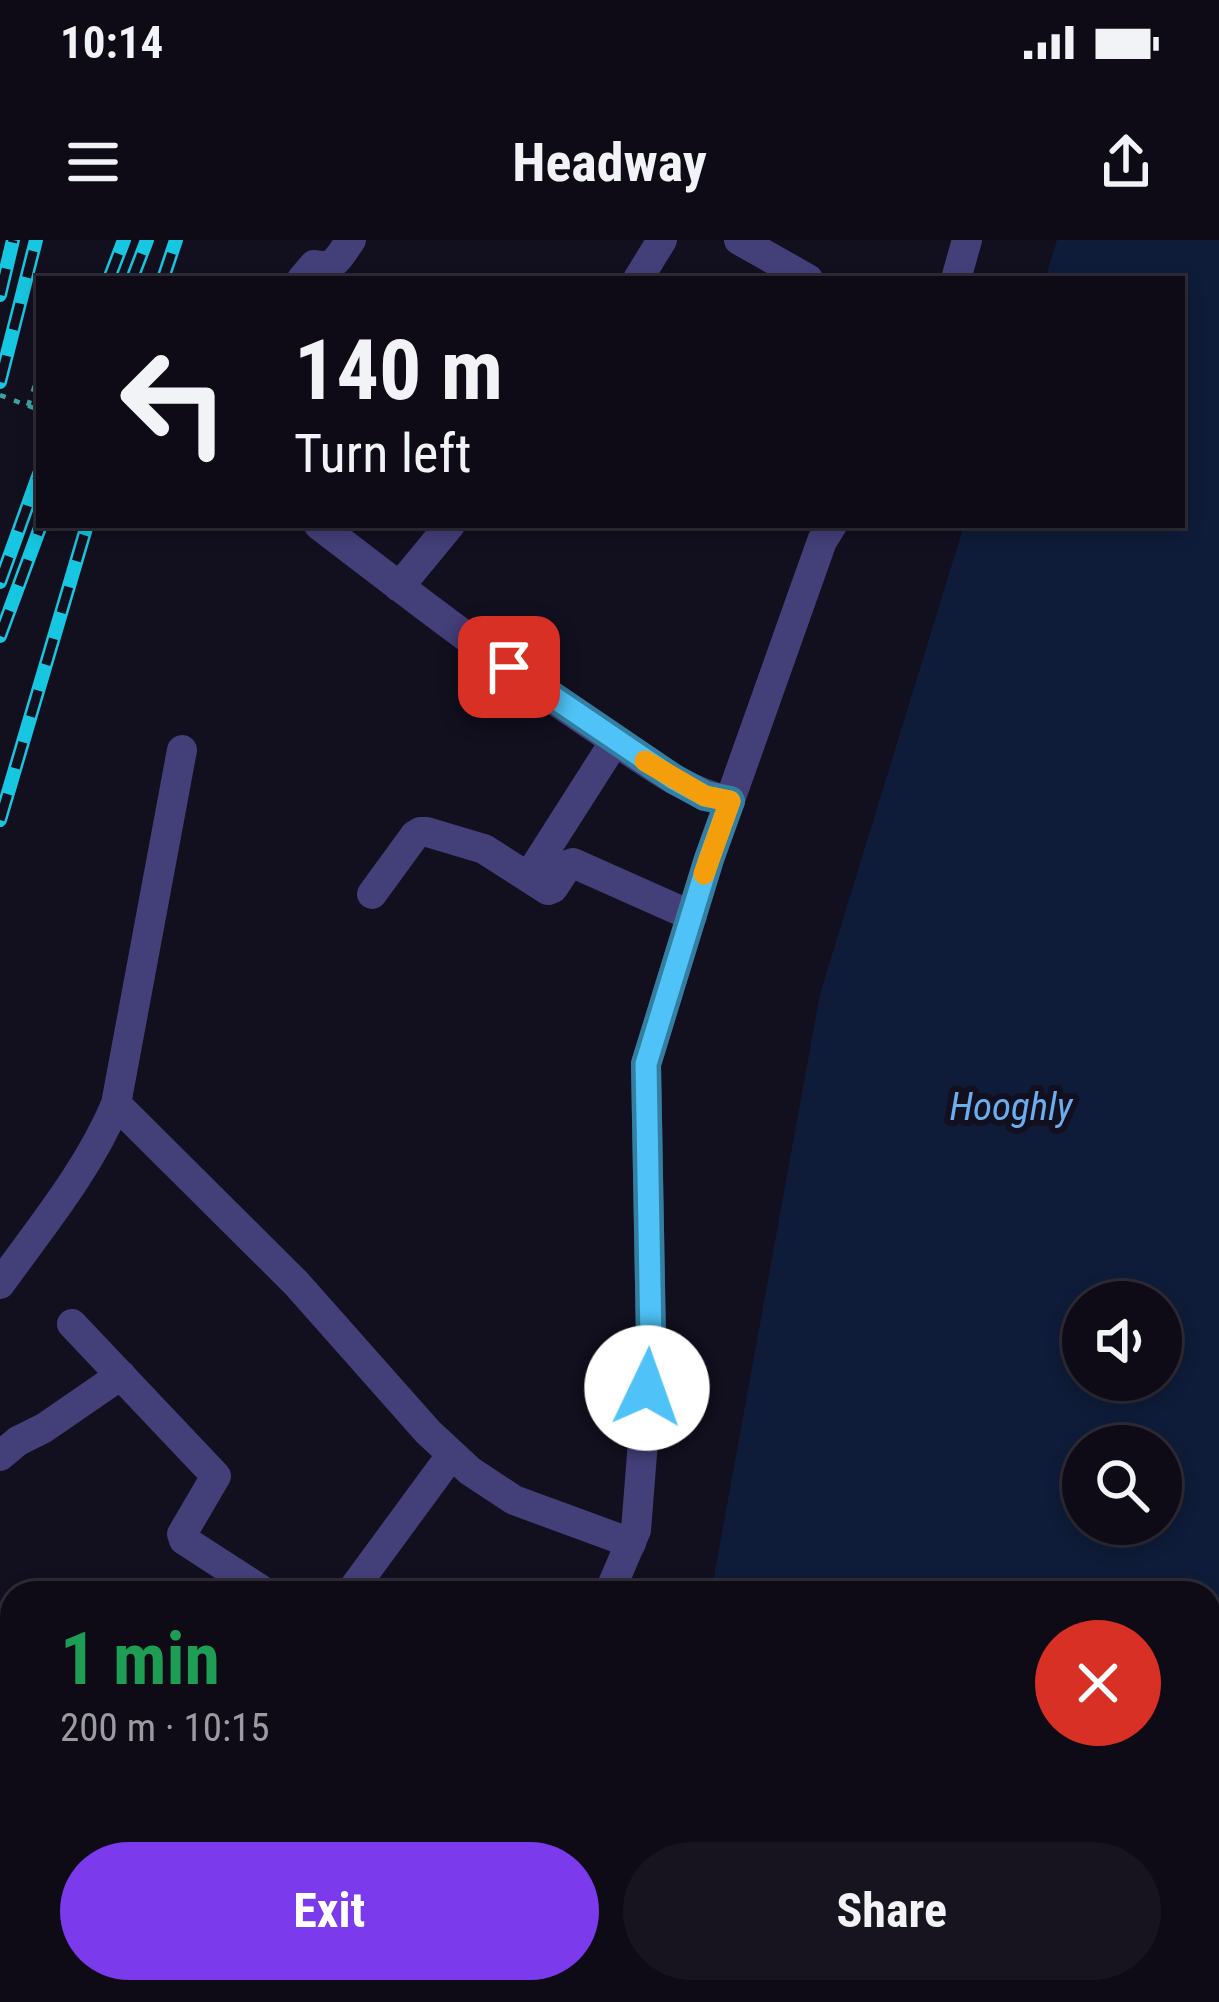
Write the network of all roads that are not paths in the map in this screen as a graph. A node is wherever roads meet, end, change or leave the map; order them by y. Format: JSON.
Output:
{"nodes":[{"id":1,"x":351,"y":240,"type":"edge"},
{"id":2,"x":662,"y":240,"type":"edge"},
{"id":3,"x":739,"y":240,"type":"edge"},
{"id":4,"x":967,"y":240,"type":"edge"},
{"id":5,"x":305,"y":276,"type":"edge"},
{"id":6,"x":640,"y":276,"type":"edge"},
{"id":7,"x":803,"y":276,"type":"edge"},
{"id":8,"x":957,"y":276,"type":"edge"},
{"id":9,"x":323,"y":528,"type":"edge"},
{"id":10,"x":448,"y":528,"type":"edge"},
{"id":11,"x":830,"y":528,"type":"edge"},
{"id":12,"x":399,"y":587,"type":"junction"},
{"id":13,"x":615,"y":741,"type":"junction"},
{"id":14,"x":182,"y":750,"type":"dead end"},
{"id":15,"x":730,"y":801,"type":"junction"},
{"id":16,"x":529,"y":876,"type":"junction"},
{"id":17,"x":372,"y":894,"type":"dead end"},
{"id":18,"x":692,"y":916,"type":"junction"},
{"id":19,"x":116,"y":1104,"type":"junction"},
{"id":20,"x":0,"y":1284,"type":"edge"},
{"id":21,"x":72,"y":1324,"type":"dead end"},
{"id":22,"x":121,"y":1375,"type":"junction"},
{"id":23,"x":452,"y":1454,"type":"junction"},
{"id":24,"x":0,"y":1456,"type":"edge"},
{"id":25,"x":631,"y":1543,"type":"junction"},
{"id":26,"x":248,"y":1581,"type":"edge"},
{"id":27,"x":359,"y":1581,"type":"edge"},
{"id":28,"x":614,"y":1581,"type":"edge"}],
"edges":[{"from":1,"to":5,"type":"street"},
{"from":2,"to":6,"type":"street"},
{"from":3,"to":7,"type":"street"},
{"from":4,"to":8,"type":"street"},
{"from":9,"to":12,"type":"street"},
{"from":10,"to":12,"type":"street"},
{"from":11,"to":15,"type":"street"},
{"from":12,"to":13,"type":"street"},
{"from":13,"to":15,"type":"street"},
{"from":13,"to":16,"type":"street"},
{"from":14,"to":19,"type":"street"},
{"from":15,"to":18,"type":"street"},
{"from":16,"to":17,"type":"street"},
{"from":16,"to":18,"type":"street"},
{"from":18,"to":25,"type":"street"},
{"from":19,"to":20,"type":"street"},
{"from":19,"to":23,"type":"street"},
{"from":21,"to":22,"type":"street"},
{"from":22,"to":24,"type":"street"},
{"from":22,"to":26,"type":"street"},
{"from":23,"to":25,"type":"street"},
{"from":23,"to":27,"type":"street"},
{"from":25,"to":28,"type":"street"}]}
